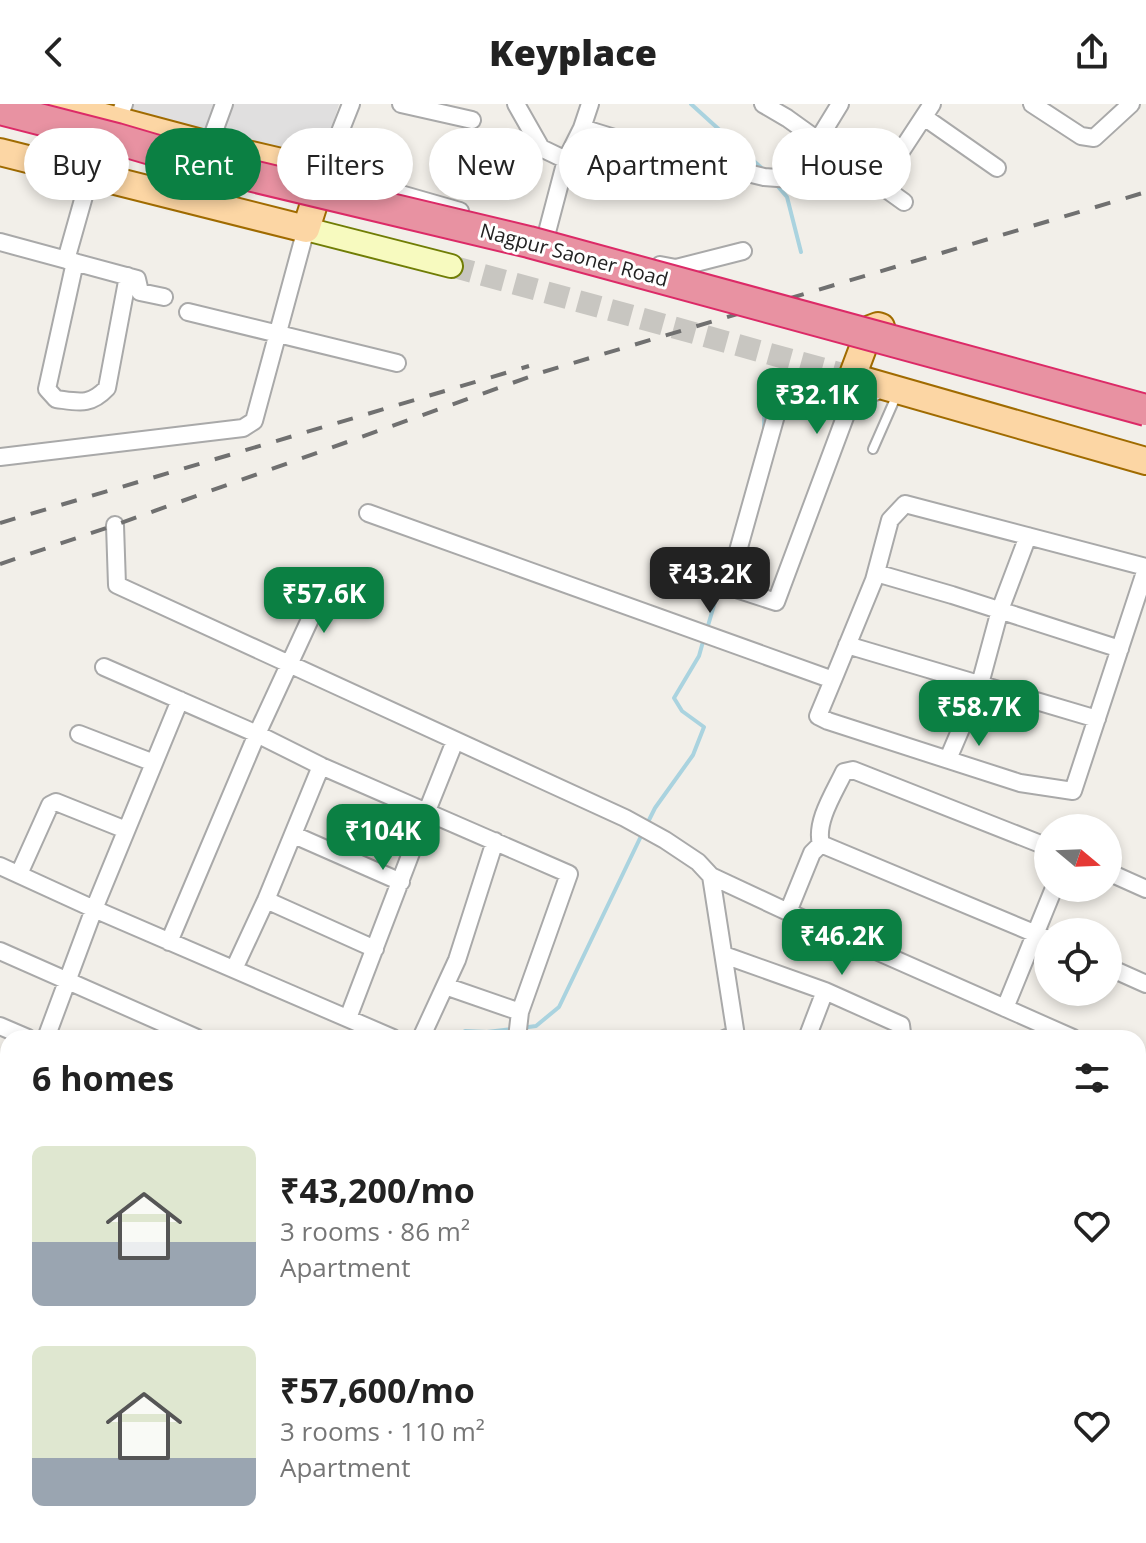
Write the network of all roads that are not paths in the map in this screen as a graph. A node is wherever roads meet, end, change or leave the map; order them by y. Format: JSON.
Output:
{"nodes":[{"id":1,"x":55,"y":104,"type":"edge"},
{"id":2,"x":224,"y":104,"type":"edge"},
{"id":3,"x":351,"y":104,"type":"edge"},
{"id":4,"x":401,"y":104,"type":"edge"},
{"id":5,"x":516,"y":104,"type":"edge"},
{"id":6,"x":590,"y":104,"type":"edge"},
{"id":7,"x":763,"y":104,"type":"edge"},
{"id":8,"x":840,"y":104,"type":"edge"},
{"id":9,"x":1032,"y":104,"type":"edge"},
{"id":10,"x":1131,"y":104,"type":"edge"},
{"id":11,"x":0,"y":109,"type":"edge"},
{"id":12,"x":928,"y":111,"type":"edge"},
{"id":13,"x":121,"y":112,"type":"edge"},
{"id":14,"x":472,"y":120,"type":"dead end"},
{"id":15,"x":164,"y":128,"type":"edge"},
{"id":16,"x":215,"y":128,"type":"edge"},
{"id":17,"x":341,"y":128,"type":"edge"},
{"id":18,"x":582,"y":128,"type":"edge"},
{"id":19,"x":801,"y":128,"type":"edge"},
{"id":20,"x":825,"y":128,"type":"edge"},
{"id":21,"x":0,"y":129,"type":"edge"},
{"id":22,"x":911,"y":136,"type":"edge"},
{"id":23,"x":0,"y":152,"type":"edge"},
{"id":24,"x":559,"y":157,"type":"edge"},
{"id":25,"x":24,"y":158,"type":"edge"},
{"id":26,"x":997,"y":168,"type":"dead end"},
{"id":27,"x":129,"y":185,"type":"edge"},
{"id":28,"x":559,"y":187,"type":"edge"},
{"id":29,"x":413,"y":198,"type":"edge"},
{"id":30,"x":84,"y":200,"type":"edge"},
{"id":31,"x":315,"y":200,"type":"edge"},
{"id":32,"x":901,"y":200,"type":"edge"},
{"id":33,"x":904,"y":202,"type":"dead end"},
{"id":34,"x":306,"y":229,"type":"junction"},
{"id":35,"x":546,"y":236,"type":"junction"},
{"id":36,"x":0,"y":242,"type":"edge"},
{"id":37,"x":743,"y":251,"type":"dead end"},
{"id":38,"x":71,"y":261,"type":"junction"},
{"id":39,"x":451,"y":266,"type":"tunnel mouth"},
{"id":40,"x":128,"y":276,"type":"junction"},
{"id":41,"x":164,"y":297,"type":"dead end"},
{"id":42,"x":188,"y":312,"type":"dead end"},
{"id":43,"x":277,"y":332,"type":"junction"},
{"id":44,"x":397,"y":363,"type":"dead end"},
{"id":45,"x":1146,"y":397,"type":"edge"},
{"id":46,"x":895,"y":399,"type":"junction"},
{"id":47,"x":939,"y":402,"type":"junction"},
{"id":48,"x":849,"y":406,"type":"junction"},
{"id":49,"x":1146,"y":410,"type":"edge"},
{"id":50,"x":1146,"y":429,"type":"edge"},
{"id":51,"x":873,"y":449,"type":"dead end"},
{"id":52,"x":0,"y":457,"type":"edge"},
{"id":53,"x":1146,"y":461,"type":"edge"},
{"id":54,"x":368,"y":513,"type":"dead end"},
{"id":55,"x":115,"y":525,"type":"dead end"},
{"id":56,"x":1028,"y":536,"type":"junction"},
{"id":57,"x":1146,"y":568,"type":"edge"},
{"id":58,"x":876,"y":573,"type":"junction"},
{"id":59,"x":324,"y":589,"type":"dead end"},
{"id":60,"x":1000,"y":610,"type":"junction"},
{"id":61,"x":847,"y":645,"type":"junction"},
{"id":62,"x":1120,"y":649,"type":"junction"},
{"id":63,"x":289,"y":664,"type":"junction"},
{"id":64,"x":104,"y":667,"type":"dead end"},
{"id":65,"x":833,"y":680,"type":"junction"},
{"id":66,"x":980,"y":684,"type":"junction"},
{"id":67,"x":180,"y":700,"type":"junction"},
{"id":68,"x":1097,"y":719,"type":"junction"},
{"id":69,"x":79,"y":734,"type":"dead end"},
{"id":70,"x":257,"y":734,"type":"junction"},
{"id":71,"x":455,"y":741,"type":"junction"},
{"id":72,"x":948,"y":759,"type":"junction"},
{"id":73,"x":154,"y":763,"type":"junction"},
{"id":74,"x":321,"y":766,"type":"junction"},
{"id":75,"x":427,"y":811,"type":"junction"},
{"id":76,"x":126,"y":830,"type":"junction"},
{"id":77,"x":294,"y":835,"type":"junction"},
{"id":78,"x":495,"y":841,"type":"junction"},
{"id":79,"x":1034,"y":841,"type":"edge"},
{"id":80,"x":821,"y":844,"type":"junction"},
{"id":81,"x":0,"y":866,"type":"edge"},
{"id":82,"x":19,"y":874,"type":"junction"},
{"id":83,"x":711,"y":876,"type":"junction"},
{"id":84,"x":1122,"y":878,"type":"edge"},
{"id":85,"x":401,"y":882,"type":"junction"},
{"id":86,"x":1146,"y":889,"type":"edge"},
{"id":87,"x":266,"y":900,"type":"junction"},
{"id":88,"x":94,"y":909,"type":"junction"},
{"id":89,"x":788,"y":912,"type":"junction"},
{"id":90,"x":1034,"y":934,"type":"edge"},
{"id":91,"x":169,"y":942,"type":"junction"},
{"id":92,"x":375,"y":949,"type":"junction"},
{"id":93,"x":0,"y":951,"type":"edge"},
{"id":94,"x":1034,"y":952,"type":"edge"},
{"id":95,"x":724,"y":955,"type":"junction"},
{"id":96,"x":234,"y":969,"type":"junction"},
{"id":97,"x":1122,"y":973,"type":"edge"},
{"id":98,"x":67,"y":981,"type":"junction"},
{"id":99,"x":1146,"y":984,"type":"edge"},
{"id":100,"x":445,"y":986,"type":"junction"},
{"id":101,"x":825,"y":991,"type":"junction"},
{"id":102,"x":1005,"y":1008,"type":"junction"},
{"id":103,"x":520,"y":1012,"type":"junction"},
{"id":104,"x":348,"y":1018,"type":"junction"},
{"id":105,"x":49,"y":1030,"type":"edge"},
{"id":106,"x":179,"y":1030,"type":"edge"},
{"id":107,"x":375,"y":1030,"type":"edge"},
{"id":108,"x":425,"y":1030,"type":"edge"},
{"id":109,"x":518,"y":1030,"type":"edge"},
{"id":110,"x":734,"y":1030,"type":"edge"},
{"id":111,"x":810,"y":1030,"type":"edge"},
{"id":112,"x":903,"y":1030,"type":"edge"},
{"id":113,"x":1055,"y":1030,"type":"edge"}],
"edges":[{"from":1,"to":13,"type":"main road"},
{"from":2,"to":16,"type":"street"},
{"from":3,"to":17,"type":"street"},
{"from":4,"to":14,"type":"street"},
{"from":5,"to":24,"type":"street"},
{"from":6,"to":18,"type":"street"},
{"from":7,"to":19,"type":"street"},
{"from":8,"to":20,"type":"street"},
{"from":9,"to":10,"type":"street"},
{"from":11,"to":49,"type":"highway","name":"Nagpur Saoner Road","bridge":true},
{"from":12,"to":22,"type":"street"},
{"from":12,"to":26,"type":"street"},
{"from":13,"to":15,"type":"main road"},
{"from":21,"to":50,"type":"highway","name":"Nagpur Saoner Road"},
{"from":23,"to":25,"type":"main road"},
{"from":27,"to":34,"type":"main road"},
{"from":28,"to":35,"type":"street"},
{"from":29,"to":35,"type":"street"},
{"from":30,"to":38,"type":"street"},
{"from":31,"to":34,"type":"main road"},
{"from":32,"to":33,"type":"street"},
{"from":34,"to":39,"type":"street"},
{"from":34,"to":43,"type":"street"},
{"from":35,"to":37,"type":"street"},
{"from":36,"to":38,"type":"street"},
{"from":38,"to":40,"type":"street"},
{"from":38,"to":40,"type":"street"},
{"from":40,"to":41,"type":"street"},
{"from":42,"to":43,"type":"street"},
{"from":43,"to":44,"type":"street"},
{"from":43,"to":52,"type":"street"},
{"from":45,"to":47,"type":"main road"},
{"from":46,"to":47,"type":"street"},
{"from":46,"to":48,"type":"street"},
{"from":46,"to":51,"type":"lane"},
{"from":47,"to":53,"type":"main road"},
{"from":48,"to":48,"type":"street"},
{"from":54,"to":65,"type":"street"},
{"from":55,"to":63,"type":"street"},
{"from":56,"to":57,"type":"street"},
{"from":56,"to":58,"type":"street"},
{"from":56,"to":60,"type":"street"},
{"from":57,"to":62,"type":"street"},
{"from":58,"to":60,"type":"street"},
{"from":58,"to":61,"type":"street"},
{"from":59,"to":63,"type":"street"},
{"from":60,"to":62,"type":"street"},
{"from":60,"to":66,"type":"street"},
{"from":61,"to":65,"type":"street"},
{"from":61,"to":66,"type":"street"},
{"from":62,"to":68,"type":"street"},
{"from":63,"to":70,"type":"street"},
{"from":63,"to":71,"type":"street"},
{"from":64,"to":67,"type":"street"},
{"from":65,"to":72,"type":"street"},
{"from":66,"to":68,"type":"street"},
{"from":66,"to":72,"type":"street"},
{"from":67,"to":70,"type":"street"},
{"from":67,"to":73,"type":"street"},
{"from":68,"to":72,"type":"street"},
{"from":69,"to":73,"type":"street"},
{"from":70,"to":74,"type":"street"},
{"from":70,"to":91,"type":"street"},
{"from":71,"to":75,"type":"street"},
{"from":71,"to":83,"type":"street"},
{"from":73,"to":76,"type":"street"},
{"from":74,"to":75,"type":"street"},
{"from":74,"to":77,"type":"street"},
{"from":75,"to":78,"type":"street"},
{"from":75,"to":85,"type":"street"},
{"from":76,"to":82,"type":"street"},
{"from":76,"to":88,"type":"street"},
{"from":77,"to":85,"type":"street"},
{"from":77,"to":87,"type":"street"},
{"from":78,"to":100,"type":"street"},
{"from":78,"to":103,"type":"street"},
{"from":79,"to":80,"type":"street"},
{"from":80,"to":89,"type":"street"},
{"from":80,"to":90,"type":"street"},
{"from":81,"to":82,"type":"street"},
{"from":82,"to":88,"type":"street"},
{"from":83,"to":89,"type":"street"},
{"from":83,"to":95,"type":"street"},
{"from":84,"to":86,"type":"street"},
{"from":85,"to":92,"type":"street"},
{"from":87,"to":92,"type":"street"},
{"from":87,"to":96,"type":"street"},
{"from":88,"to":91,"type":"street"},
{"from":88,"to":98,"type":"street"},
{"from":89,"to":102,"type":"street"},
{"from":91,"to":96,"type":"street"},
{"from":92,"to":104,"type":"street"},
{"from":93,"to":98,"type":"street"},
{"from":94,"to":102,"type":"street"},
{"from":95,"to":101,"type":"street"},
{"from":95,"to":110,"type":"street"},
{"from":96,"to":104,"type":"street"},
{"from":97,"to":99,"type":"street"},
{"from":98,"to":105,"type":"street"},
{"from":98,"to":106,"type":"street"},
{"from":100,"to":103,"type":"street"},
{"from":100,"to":108,"type":"street"},
{"from":101,"to":111,"type":"street"},
{"from":101,"to":112,"type":"street"},
{"from":102,"to":113,"type":"street"},
{"from":103,"to":109,"type":"street"},
{"from":104,"to":107,"type":"street"}]}
